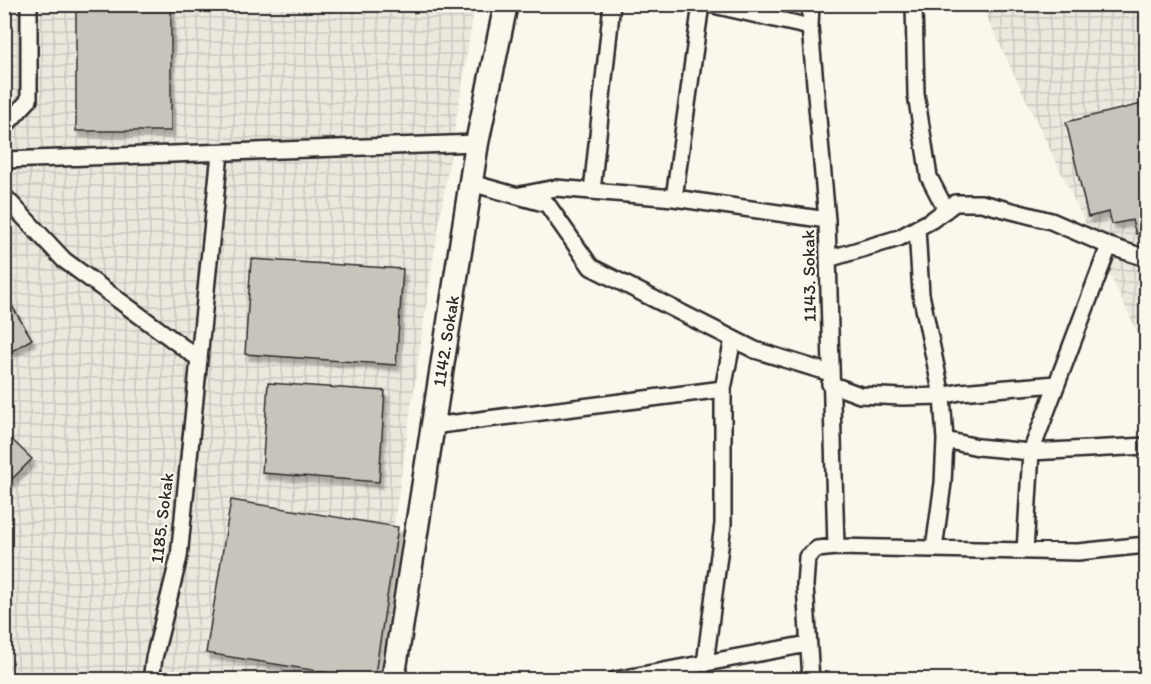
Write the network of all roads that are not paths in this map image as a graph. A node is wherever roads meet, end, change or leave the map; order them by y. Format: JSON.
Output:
{"nodes":[{"id":1,"x":30,"y":4,"type":"edge"},
{"id":2,"x":506,"y":4,"type":"edge"},
{"id":3,"x":612,"y":4,"type":"edge"},
{"id":4,"x":701,"y":4,"type":"edge"},
{"id":5,"x":709,"y":4,"type":"edge"},
{"id":6,"x":811,"y":4,"type":"edge"},
{"id":7,"x":914,"y":4,"type":"edge"},
{"id":8,"x":810,"y":27,"type":"junction"},
{"id":9,"x":4,"y":127,"type":"edge"},
{"id":10,"x":477,"y":143,"type":"junction"},
{"id":11,"x":219,"y":153,"type":"junction"},
{"id":12,"x":4,"y":160,"type":"edge"},
{"id":13,"x":471,"y":183,"type":"junction"},
{"id":14,"x":592,"y":191,"type":"junction"},
{"id":15,"x":4,"y":196,"type":"edge"},
{"id":16,"x":515,"y":196,"type":"junction"},
{"id":17,"x":674,"y":198,"type":"junction"},
{"id":18,"x":946,"y":210,"type":"junction"},
{"id":19,"x":827,"y":220,"type":"junction"},
{"id":20,"x":917,"y":228,"type":"junction"},
{"id":21,"x":1109,"y":246,"type":"junction"},
{"id":22,"x":1146,"y":258,"type":"edge"},
{"id":23,"x":828,"y":260,"type":"junction"},
{"id":24,"x":733,"y":339,"type":"junction"},
{"id":25,"x":199,"y":359,"type":"junction"},
{"id":26,"x":830,"y":378,"type":"junction"},
{"id":27,"x":1056,"y":384,"type":"junction"},
{"id":28,"x":723,"y":390,"type":"junction"},
{"id":29,"x":942,"y":396,"type":"junction"},
{"id":30,"x":432,"y":426,"type":"junction"},
{"id":31,"x":945,"y":440,"type":"junction"},
{"id":32,"x":1146,"y":446,"type":"edge"},
{"id":33,"x":1031,"y":452,"type":"junction"},
{"id":34,"x":1146,"y":545,"type":"edge"},
{"id":35,"x":836,"y":547,"type":"junction"},
{"id":36,"x":934,"y":549,"type":"junction"},
{"id":37,"x":1025,"y":551,"type":"junction"},
{"id":38,"x":808,"y":644,"type":"junction"},
{"id":39,"x":705,"y":664,"type":"junction"},
{"id":40,"x":152,"y":680,"type":"edge"},
{"id":41,"x":393,"y":680,"type":"edge"},
{"id":42,"x":615,"y":680,"type":"edge"},
{"id":43,"x":811,"y":680,"type":"edge"}],
"edges":[{"from":1,"to":9,"type":"street"},
{"from":2,"to":10,"type":"street","name":"1142. Sokak"},
{"from":3,"to":14,"type":"street"},
{"from":4,"to":17,"type":"street"},
{"from":5,"to":8,"type":"street"},
{"from":6,"to":8,"type":"street","name":"1143. Sokak"},
{"from":7,"to":18,"type":"street"},
{"from":8,"to":19,"type":"street","name":"1143. Sokak"},
{"from":10,"to":11,"type":"street"},
{"from":10,"to":13,"type":"street","name":"1142. Sokak"},
{"from":11,"to":12,"type":"street"},
{"from":11,"to":25,"type":"street","name":"1185. Sokak"},
{"from":13,"to":16,"type":"street"},
{"from":13,"to":30,"type":"street","name":"1142. Sokak"},
{"from":14,"to":16,"type":"street"},
{"from":14,"to":17,"type":"street"},
{"from":15,"to":25,"type":"street"},
{"from":16,"to":24,"type":"street"},
{"from":17,"to":19,"type":"street"},
{"from":18,"to":20,"type":"street"},
{"from":18,"to":21,"type":"street"},
{"from":19,"to":23,"type":"street","name":"1143. Sokak"},
{"from":20,"to":23,"type":"street"},
{"from":20,"to":29,"type":"street"},
{"from":21,"to":22,"type":"street"},
{"from":21,"to":27,"type":"street"},
{"from":23,"to":26,"type":"street","name":"1143. Sokak"},
{"from":24,"to":26,"type":"street"},
{"from":24,"to":28,"type":"street"},
{"from":25,"to":40,"type":"street","name":"1185. Sokak"},
{"from":26,"to":29,"type":"street"},
{"from":26,"to":35,"type":"street","name":"1143. Sokak"},
{"from":27,"to":29,"type":"street"},
{"from":27,"to":33,"type":"street"},
{"from":28,"to":30,"type":"street"},
{"from":28,"to":39,"type":"street"},
{"from":29,"to":31,"type":"street"},
{"from":30,"to":41,"type":"street","name":"1142. Sokak"},
{"from":31,"to":33,"type":"street"},
{"from":31,"to":36,"type":"street"},
{"from":32,"to":33,"type":"street"},
{"from":33,"to":37,"type":"street"},
{"from":34,"to":37,"type":"street"},
{"from":35,"to":36,"type":"street"},
{"from":35,"to":38,"type":"street"},
{"from":36,"to":37,"type":"street"},
{"from":38,"to":39,"type":"street"},
{"from":38,"to":43,"type":"street"},
{"from":39,"to":42,"type":"street"}]}
